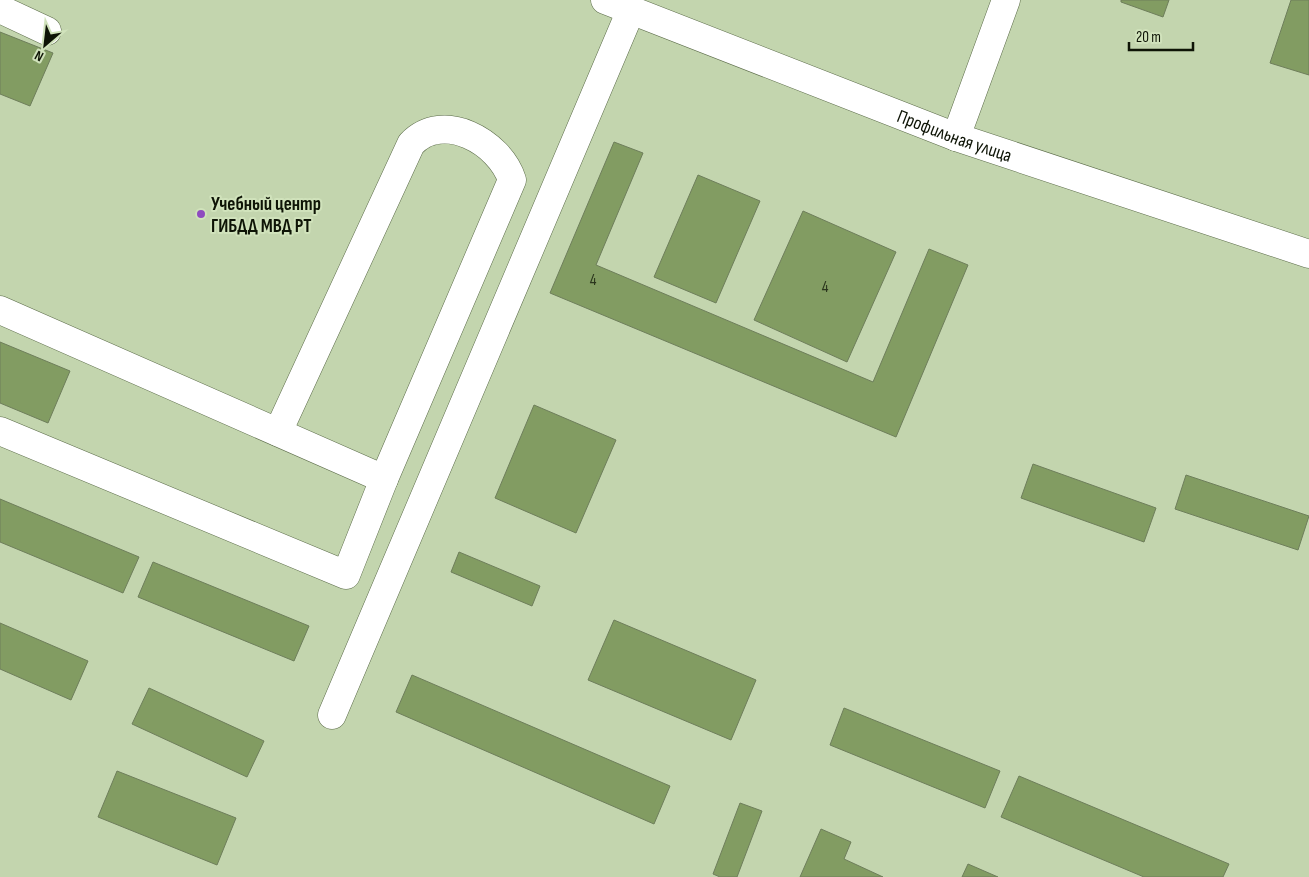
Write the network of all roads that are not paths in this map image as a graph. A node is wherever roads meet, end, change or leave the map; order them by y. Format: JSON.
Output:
{"nodes":[{"id":1,"x":605,"y":0,"type":"edge"},
{"id":2,"x":1006,"y":0,"type":"edge"},
{"id":3,"x":0,"y":9,"type":"edge"},
{"id":4,"x":631,"y":10,"type":"junction"},
{"id":5,"x":47,"y":31,"type":"dead end"},
{"id":6,"x":956,"y":137,"type":"junction"},
{"id":7,"x":1309,"y":254,"type":"edge"},
{"id":8,"x":0,"y":310,"type":"edge"},
{"id":9,"x":0,"y":431,"type":"edge"},
{"id":10,"x":278,"y":432,"type":"junction"},
{"id":11,"x":384,"y":479,"type":"junction"},
{"id":12,"x":332,"y":715,"type":"dead end"}],
"edges":[{"from":1,"to":4,"type":"street","name":"Профильная улица"},
{"from":2,"to":6,"type":"street"},
{"from":3,"to":5,"type":"street"},
{"from":4,"to":6,"type":"street","name":"Профильная улица"},
{"from":4,"to":12,"type":"street"},
{"from":6,"to":7,"type":"street","name":"Профильная улица"},
{"from":8,"to":10,"type":"street"},
{"from":9,"to":11,"type":"street"},
{"from":10,"to":11,"type":"street"},
{"from":10,"to":11,"type":"street"}]}
